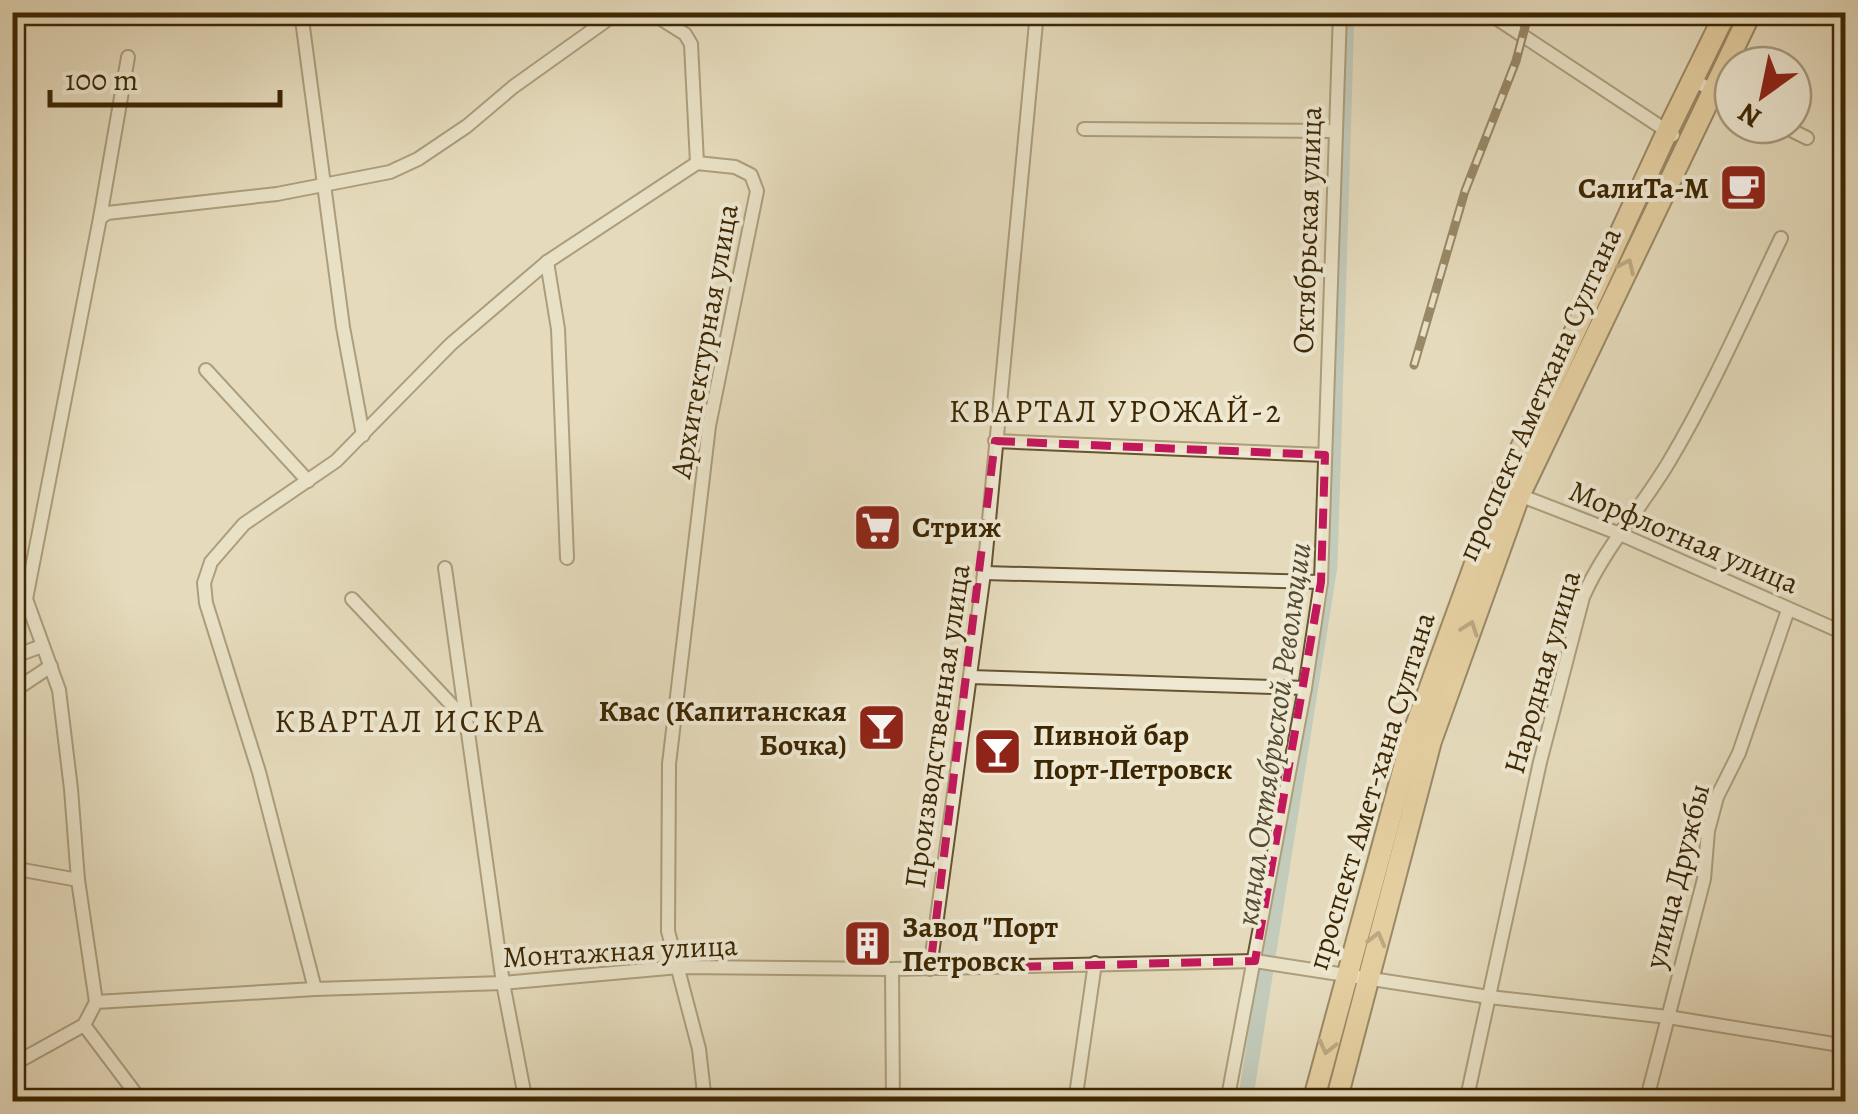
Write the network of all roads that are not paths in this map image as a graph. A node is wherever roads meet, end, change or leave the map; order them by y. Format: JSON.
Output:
{"nodes":[{"id":1,"x":301,"y":12,"type":"edge"},
{"id":2,"x":618,"y":12,"type":"edge"},
{"id":3,"x":650,"y":12,"type":"edge"},
{"id":4,"x":1038,"y":12,"type":"edge"},
{"id":5,"x":1340,"y":12,"type":"edge"},
{"id":6,"x":1488,"y":12,"type":"edge"},
{"id":7,"x":1726,"y":12,"type":"edge"},
{"id":8,"x":1751,"y":12,"type":"edge"},
{"id":9,"x":128,"y":57,"type":"dead end"},
{"id":10,"x":1692,"y":80,"type":"junction"},
{"id":11,"x":1712,"y":91,"type":"junction"},
{"id":12,"x":1084,"y":129,"type":"dead end"},
{"id":13,"x":1334,"y":131,"type":"junction"},
{"id":14,"x":1676,"y":138,"type":"junction"},
{"id":15,"x":697,"y":162,"type":"junction"},
{"id":16,"x":326,"y":186,"type":"junction"},
{"id":17,"x":100,"y":218,"type":"junction"},
{"id":18,"x":1782,"y":238,"type":"dead end"},
{"id":19,"x":547,"y":262,"type":"junction"},
{"id":20,"x":206,"y":370,"type":"dead end"},
{"id":21,"x":362,"y":434,"type":"junction"},
{"id":22,"x":995,"y":441,"type":"junction"},
{"id":23,"x":1325,"y":455,"type":"junction"},
{"id":24,"x":308,"y":482,"type":"junction"},
{"id":25,"x":1511,"y":491,"type":"junction"},
{"id":26,"x":1620,"y":534,"type":"junction"},
{"id":27,"x":567,"y":558,"type":"dead end"},
{"id":28,"x":445,"y":568,"type":"dead end"},
{"id":29,"x":984,"y":573,"type":"junction"},
{"id":30,"x":12,"y":579,"type":"edge"},
{"id":31,"x":1321,"y":582,"type":"junction"},
{"id":32,"x":26,"y":599,"type":"junction"},
{"id":33,"x":352,"y":599,"type":"dead end"},
{"id":34,"x":1788,"y":610,"type":"junction"},
{"id":35,"x":1846,"y":634,"type":"edge"},
{"id":36,"x":42,"y":646,"type":"junction"},
{"id":37,"x":12,"y":657,"type":"edge"},
{"id":38,"x":51,"y":666,"type":"junction"},
{"id":39,"x":970,"y":677,"type":"junction"},
{"id":40,"x":1304,"y":688,"type":"junction"},
{"id":41,"x":12,"y":692,"type":"edge"},
{"id":42,"x":464,"y":718,"type":"junction"},
{"id":43,"x":12,"y":868,"type":"edge"},
{"id":44,"x":78,"y":880,"type":"junction"},
{"id":45,"x":1262,"y":962,"type":"junction"},
{"id":46,"x":1095,"y":963,"type":"junction"},
{"id":47,"x":679,"y":967,"type":"junction"},
{"id":48,"x":892,"y":969,"type":"junction"},
{"id":49,"x":930,"y":969,"type":"junction"},
{"id":50,"x":1356,"y":976,"type":"junction"},
{"id":51,"x":503,"y":982,"type":"junction"},
{"id":52,"x":315,"y":988,"type":"junction"},
{"id":53,"x":1490,"y":996,"type":"junction"},
{"id":54,"x":96,"y":1002,"type":"junction"},
{"id":55,"x":1668,"y":1017,"type":"junction"},
{"id":56,"x":84,"y":1025,"type":"junction"},
{"id":57,"x":1846,"y":1046,"type":"edge"},
{"id":58,"x":12,"y":1064,"type":"edge"},
{"id":59,"x":1846,"y":1085,"type":"edge"},
{"id":60,"x":1841,"y":1101,"type":"edge"},
{"id":61,"x":142,"y":1102,"type":"edge"},
{"id":62,"x":526,"y":1102,"type":"edge"},
{"id":63,"x":704,"y":1102,"type":"edge"},
{"id":64,"x":893,"y":1102,"type":"edge"},
{"id":65,"x":1075,"y":1102,"type":"edge"},
{"id":66,"x":1227,"y":1102,"type":"edge"},
{"id":67,"x":1313,"y":1102,"type":"edge"},
{"id":68,"x":1336,"y":1102,"type":"edge"},
{"id":69,"x":1466,"y":1102,"type":"edge"},
{"id":70,"x":1646,"y":1102,"type":"edge"}],
"edges":[{"from":1,"to":16,"type":"street"},
{"from":2,"to":16,"type":"street"},
{"from":3,"to":15,"type":"street"},
{"from":4,"to":22,"type":"street","name":"Производственная улица"},
{"from":5,"to":13,"type":"street","name":"Октябрьская улица"},
{"from":6,"to":14,"type":"street"},
{"from":7,"to":10,"type":"main road","name":"проспект Амет-хана Султана"},
{"from":8,"to":11,"type":"main road"},
{"from":9,"to":17,"type":"street"},
{"from":10,"to":11,"type":"street"},
{"from":10,"to":14,"type":"main road","name":"проспект Амет-хана Султана"},
{"from":11,"to":14,"type":"main road"},
{"from":12,"to":13,"type":"street"},
{"from":13,"to":23,"type":"street","name":"Октябрьская улица"},
{"from":14,"to":25,"type":"main road","name":"проспект Амет-хана Султана"},
{"from":15,"to":19,"type":"street","name":"Архитектурная улица"},
{"from":15,"to":47,"type":"street","name":"Архитектурная улица"},
{"from":16,"to":17,"type":"street"},
{"from":16,"to":21,"type":"street"},
{"from":17,"to":32,"type":"street"},
{"from":18,"to":26,"type":"street","name":"Народная улица"},
{"from":19,"to":21,"type":"street","name":"Архитектурная улица"},
{"from":19,"to":27,"type":"street"},
{"from":20,"to":24,"type":"street"},
{"from":21,"to":24,"type":"street","name":"Архитектурная улица"},
{"from":22,"to":23,"type":"street"},
{"from":22,"to":29,"type":"street","name":"Производственная улица"},
{"from":23,"to":31,"type":"street","name":"Октябрьская улица"},
{"from":24,"to":52,"type":"street","name":"Архитектурная улица"},
{"from":25,"to":26,"type":"street","name":"Морфлотная улица"},
{"from":25,"to":50,"type":"main road","name":"проспект Амет-хана Султана"},
{"from":26,"to":34,"type":"street","name":"Морфлотная улица"},
{"from":26,"to":53,"type":"street","name":"Народная улица"},
{"from":28,"to":42,"type":"street"},
{"from":29,"to":31,"type":"street"},
{"from":29,"to":39,"type":"street","name":"Производственная улица"},
{"from":30,"to":32,"type":"street"},
{"from":31,"to":40,"type":"street","name":"Октябрьская улица"},
{"from":32,"to":36,"type":"street"},
{"from":33,"to":42,"type":"street"},
{"from":34,"to":35,"type":"street","name":"Морфлотная улица"},
{"from":34,"to":55,"type":"street","name":"улица Дружбы"},
{"from":36,"to":37,"type":"street"},
{"from":36,"to":38,"type":"street"},
{"from":38,"to":41,"type":"street"},
{"from":38,"to":44,"type":"street"},
{"from":39,"to":40,"type":"street"},
{"from":39,"to":49,"type":"street","name":"Производственная улица"},
{"from":40,"to":45,"type":"street","name":"Октябрьская улица"},
{"from":42,"to":51,"type":"street"},
{"from":43,"to":44,"type":"street"},
{"from":44,"to":54,"type":"street"},
{"from":45,"to":46,"type":"street","name":"Монтажная улица"},
{"from":45,"to":50,"type":"street","name":"Монтажная улица"},
{"from":45,"to":66,"type":"street","name":"Октябрьская улица"},
{"from":46,"to":49,"type":"street","name":"Монтажная улица"},
{"from":46,"to":65,"type":"street"},
{"from":47,"to":48,"type":"street","name":"Монтажная улица"},
{"from":47,"to":51,"type":"street","name":"Монтажная улица"},
{"from":47,"to":63,"type":"street","name":"Архитектурная улица"},
{"from":48,"to":49,"type":"street","name":"Монтажная улица"},
{"from":48,"to":64,"type":"street"},
{"from":50,"to":53,"type":"street","name":"Монтажная улица"},
{"from":50,"to":67,"type":"main road","name":"проспект Амет-хана Султана","one_way":true},
{"from":50,"to":68,"type":"main road"},
{"from":51,"to":52,"type":"street","name":"Монтажная улица"},
{"from":51,"to":62,"type":"street"},
{"from":52,"to":54,"type":"street","name":"Монтажная улица"},
{"from":53,"to":55,"type":"street","name":"Монтажная улица"},
{"from":53,"to":69,"type":"street","name":"Народная улица"},
{"from":54,"to":56,"type":"street"},
{"from":55,"to":57,"type":"street","name":"Монтажная улица"},
{"from":55,"to":70,"type":"street","name":"улица Дружбы"},
{"from":56,"to":58,"type":"street"},
{"from":56,"to":61,"type":"street"},
{"from":59,"to":60,"type":"street"}]}
